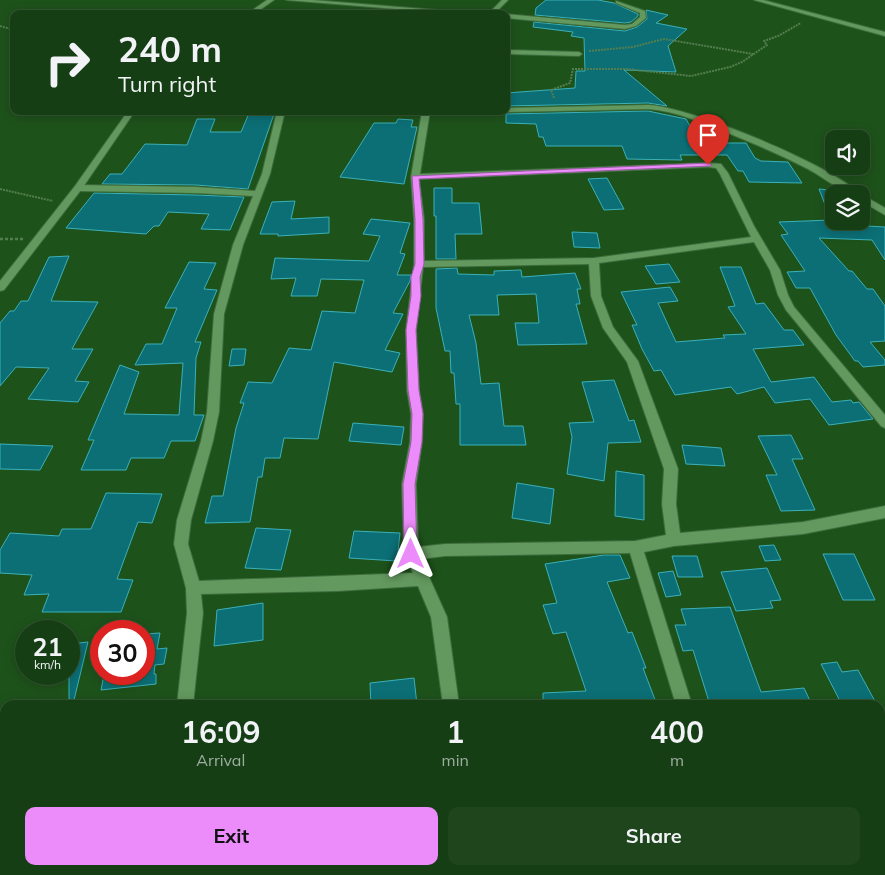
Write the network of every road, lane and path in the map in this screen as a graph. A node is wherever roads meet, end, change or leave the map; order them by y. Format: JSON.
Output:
{"nodes":[{"id":1,"x":272,"y":0,"type":"edge"},
{"id":2,"x":289,"y":0,"type":"edge"},
{"id":3,"x":397,"y":0,"type":"edge"},
{"id":4,"x":505,"y":0,"type":"edge"},
{"id":5,"x":632,"y":0,"type":"edge"},
{"id":6,"x":757,"y":0,"type":"edge"},
{"id":7,"x":614,"y":1,"type":"edge"},
{"id":8,"x":387,"y":7,"type":"junction"},
{"id":9,"x":256,"y":10,"type":"edge"},
{"id":10,"x":429,"y":10,"type":"edge"},
{"id":11,"x":495,"y":10,"type":"edge"},
{"id":12,"x":814,"y":15,"type":"junction"},
{"id":13,"x":510,"y":16,"type":"edge"},
{"id":14,"x":885,"y":34,"type":"edge"},
{"id":15,"x":510,"y":52,"type":"edge"},
{"id":16,"x":579,"y":54,"type":"junction"},
{"id":17,"x":753,"y":54,"type":"junction"},
{"id":18,"x":572,"y":69,"type":"junction"},
{"id":19,"x":557,"y":108,"type":"junction"},
{"id":20,"x":510,"y":110,"type":"edge"},
{"id":21,"x":129,"y":115,"type":"edge"},
{"id":22,"x":281,"y":115,"type":"edge"},
{"id":23,"x":425,"y":115,"type":"edge"},
{"id":24,"x":415,"y":177,"type":"junction"},
{"id":25,"x":842,"y":185,"type":"edge"},
{"id":26,"x":78,"y":188,"type":"junction"},
{"id":27,"x":0,"y":189,"type":"edge"},
{"id":28,"x":258,"y":194,"type":"junction"},
{"id":29,"x":66,"y":203,"type":"junction"},
{"id":30,"x":870,"y":203,"type":"edge"},
{"id":31,"x":885,"y":212,"type":"edge"},
{"id":32,"x":757,"y":239,"type":"junction"},
{"id":33,"x":594,"y":261,"type":"junction"},
{"id":34,"x":419,"y":264,"type":"junction"},
{"id":35,"x":0,"y":288,"type":"edge"},
{"id":36,"x":885,"y":423,"type":"edge"},
{"id":37,"x":885,"y":512,"type":"edge"},
{"id":38,"x":674,"y":540,"type":"junction"},
{"id":39,"x":635,"y":547,"type":"junction"},
{"id":40,"x":411,"y":554,"type":"junction"},
{"id":41,"x":423,"y":579,"type":"junction"},
{"id":42,"x":193,"y":588,"type":"junction"},
{"id":43,"x":186,"y":700,"type":"edge"},
{"id":44,"x":450,"y":700,"type":"edge"},
{"id":45,"x":682,"y":700,"type":"edge"}],
"edges":[{"from":1,"to":9,"type":"street"},
{"from":2,"to":8,"type":"street"},
{"from":3,"to":8,"type":"street"},
{"from":4,"to":11,"type":"street"},
{"from":5,"to":7,"type":"street"},
{"from":6,"to":12,"type":"street"},
{"from":7,"to":13,"type":"street"},
{"from":8,"to":10,"type":"street"},
{"from":12,"to":14,"type":"street"},
{"from":12,"to":17,"type":"path"},
{"from":15,"to":16,"type":"street"},
{"from":16,"to":17,"type":"path"},
{"from":16,"to":18,"type":"path"},
{"from":17,"to":18,"type":"path"},
{"from":18,"to":19,"type":"path"},
{"from":19,"to":20,"type":"street"},
{"from":19,"to":25,"type":"street"},
{"from":21,"to":26,"type":"street"},
{"from":22,"to":28,"type":"street"},
{"from":23,"to":24,"type":"street"},
{"from":24,"to":32,"type":"street"},
{"from":24,"to":34,"type":"street"},
{"from":26,"to":28,"type":"street"},
{"from":26,"to":29,"type":"street"},
{"from":27,"to":29,"type":"path"},
{"from":28,"to":42,"type":"street"},
{"from":29,"to":35,"type":"street"},
{"from":30,"to":31,"type":"street"},
{"from":32,"to":33,"type":"street"},
{"from":32,"to":36,"type":"street"},
{"from":33,"to":34,"type":"street"},
{"from":33,"to":38,"type":"street"},
{"from":34,"to":40,"type":"street"},
{"from":37,"to":38,"type":"street"},
{"from":38,"to":39,"type":"street"},
{"from":39,"to":40,"type":"street"},
{"from":39,"to":45,"type":"street"},
{"from":40,"to":41,"type":"street"},
{"from":41,"to":42,"type":"street"},
{"from":41,"to":44,"type":"street"},
{"from":42,"to":43,"type":"street"}]}
